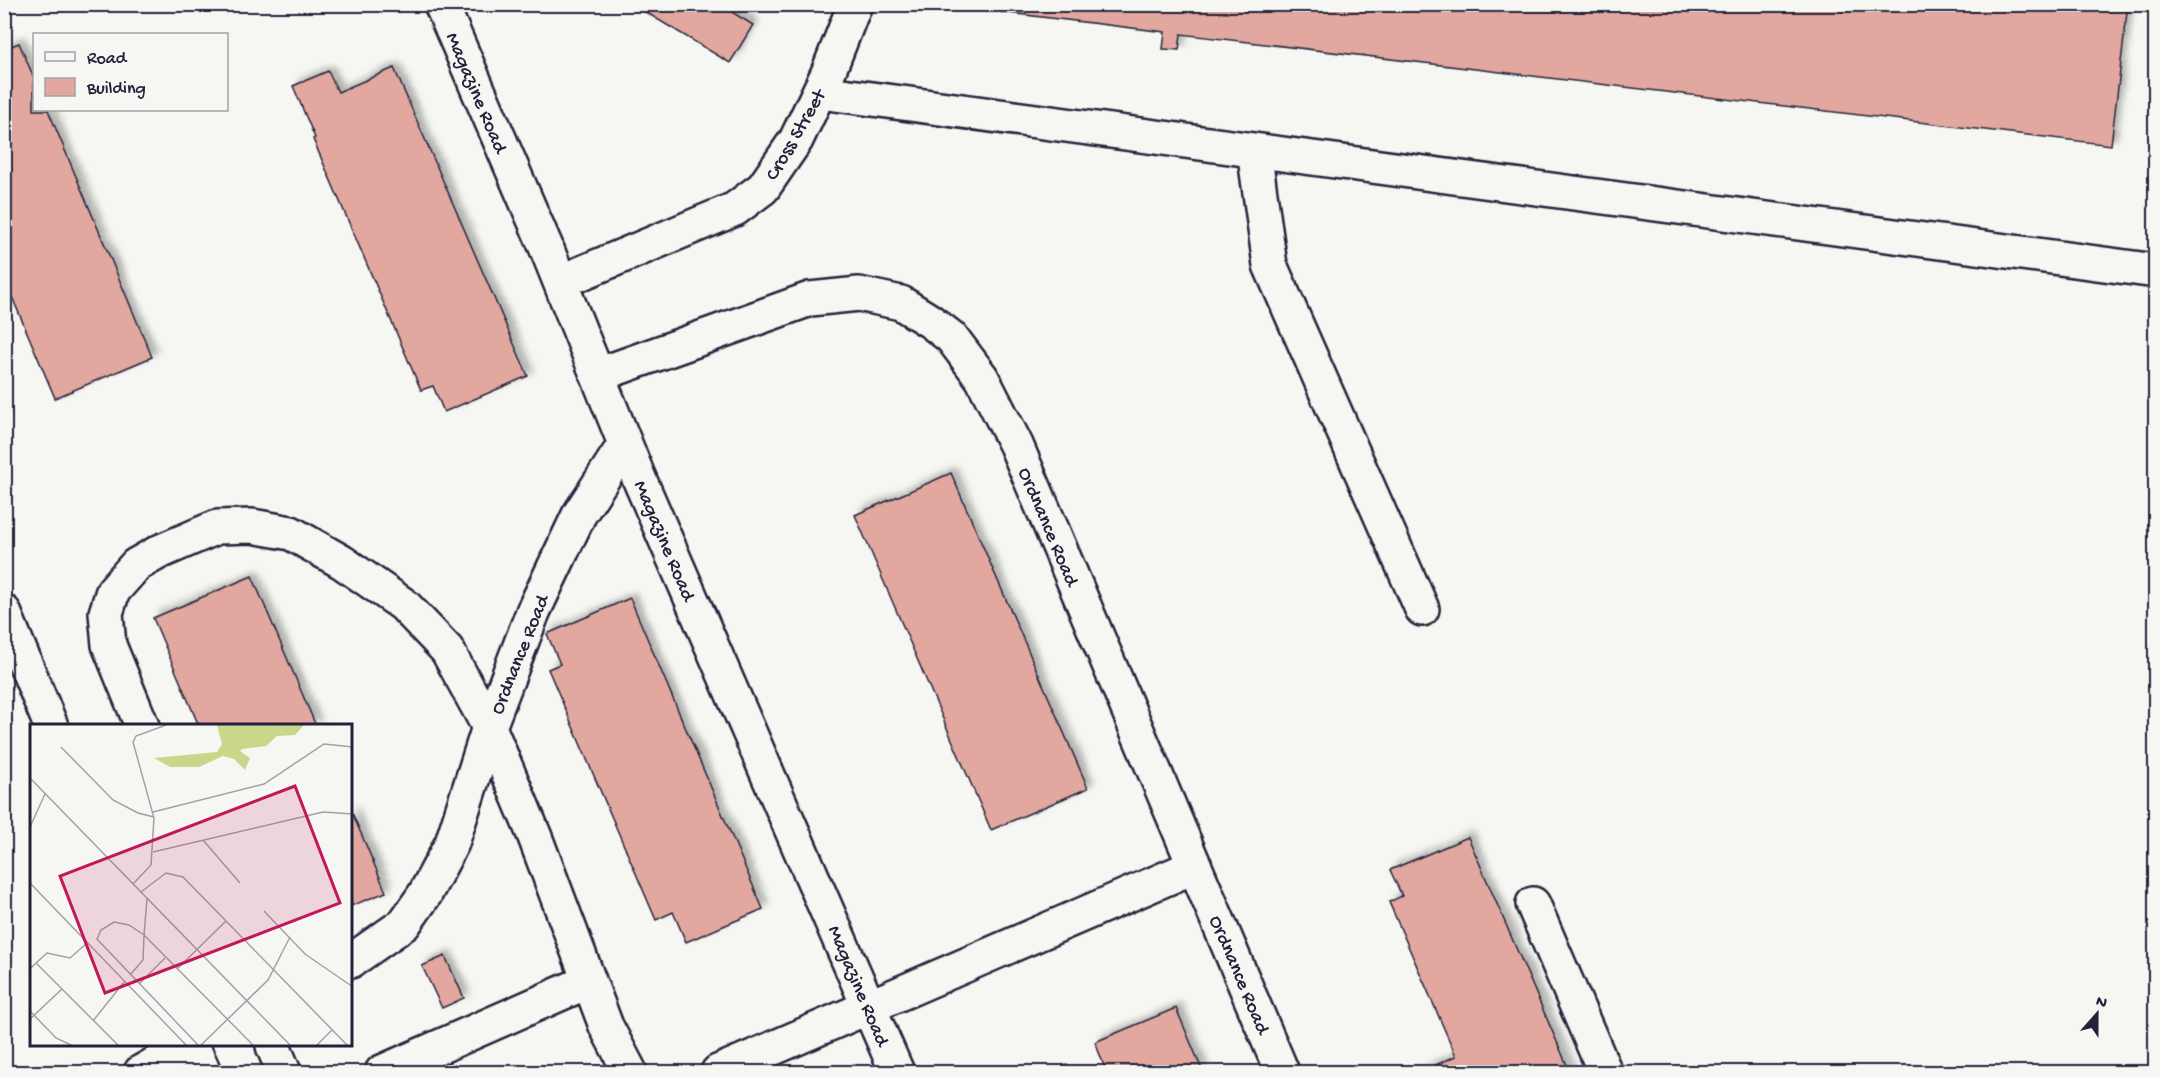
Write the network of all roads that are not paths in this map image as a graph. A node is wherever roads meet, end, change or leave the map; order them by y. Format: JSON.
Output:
{"nodes":[{"id":1,"x":441,"y":4,"type":"edge"},
{"id":2,"x":855,"y":4,"type":"edge"},
{"id":3,"x":820,"y":92,"type":"junction"},
{"id":4,"x":1254,"y":150,"type":"junction"},
{"id":5,"x":2156,"y":271,"type":"edge"},
{"id":6,"x":560,"y":282,"type":"junction"},
{"id":7,"x":598,"y":375,"type":"junction"},
{"id":8,"x":625,"y":444,"type":"junction"},
{"id":9,"x":1422,"y":609,"type":"dead end"},
{"id":10,"x":5,"y":616,"type":"edge"},
{"id":11,"x":50,"y":724,"type":"edge"},
{"id":12,"x":141,"y":724,"type":"edge"},
{"id":13,"x":489,"y":727,"type":"junction"},
{"id":14,"x":1195,"y":866,"type":"junction"},
{"id":15,"x":1533,"y":904,"type":"dead end"},
{"id":16,"x":352,"y":960,"type":"edge"},
{"id":17,"x":589,"y":981,"type":"junction"},
{"id":18,"x":869,"y":1006,"type":"junction"},
{"id":19,"x":185,"y":1047,"type":"edge"},
{"id":20,"x":192,"y":1047,"type":"edge"},
{"id":21,"x":273,"y":1047,"type":"edge"},
{"id":22,"x":141,"y":1072,"type":"edge"},
{"id":23,"x":204,"y":1072,"type":"edge"},
{"id":24,"x":284,"y":1072,"type":"edge"},
{"id":25,"x":382,"y":1072,"type":"edge"},
{"id":26,"x":630,"y":1072,"type":"edge"},
{"id":27,"x":718,"y":1072,"type":"edge"},
{"id":28,"x":897,"y":1072,"type":"edge"},
{"id":29,"x":1282,"y":1072,"type":"edge"},
{"id":30,"x":1605,"y":1072,"type":"edge"}],
"edges":[{"from":1,"to":6,"type":"street","name":"Magazine Road"},
{"from":2,"to":3,"type":"street","name":"Cross Street"},
{"from":3,"to":4,"type":"street"},
{"from":3,"to":6,"type":"street","name":"Cross Street"},
{"from":4,"to":5,"type":"street"},
{"from":4,"to":9,"type":"street"},
{"from":6,"to":7,"type":"street","name":"Magazine Road"},
{"from":7,"to":8,"type":"street","name":"Magazine Road"},
{"from":7,"to":14,"type":"street","name":"Ordnance Road"},
{"from":8,"to":13,"type":"street","name":"Ordnance Road"},
{"from":8,"to":18,"type":"street","name":"Magazine Road"},
{"from":10,"to":11,"type":"street"},
{"from":12,"to":13,"type":"street","name":"Ordnance Road"},
{"from":13,"to":16,"type":"street"},
{"from":13,"to":17,"type":"street"},
{"from":14,"to":18,"type":"street"},
{"from":14,"to":29,"type":"street","name":"Ordnance Road"},
{"from":15,"to":30,"type":"street"},
{"from":17,"to":25,"type":"street"},
{"from":17,"to":26,"type":"street"},
{"from":18,"to":27,"type":"street"},
{"from":18,"to":28,"type":"street","name":"Magazine Road"},
{"from":19,"to":22,"type":"street"},
{"from":20,"to":23,"type":"street"},
{"from":21,"to":24,"type":"street"}]}
